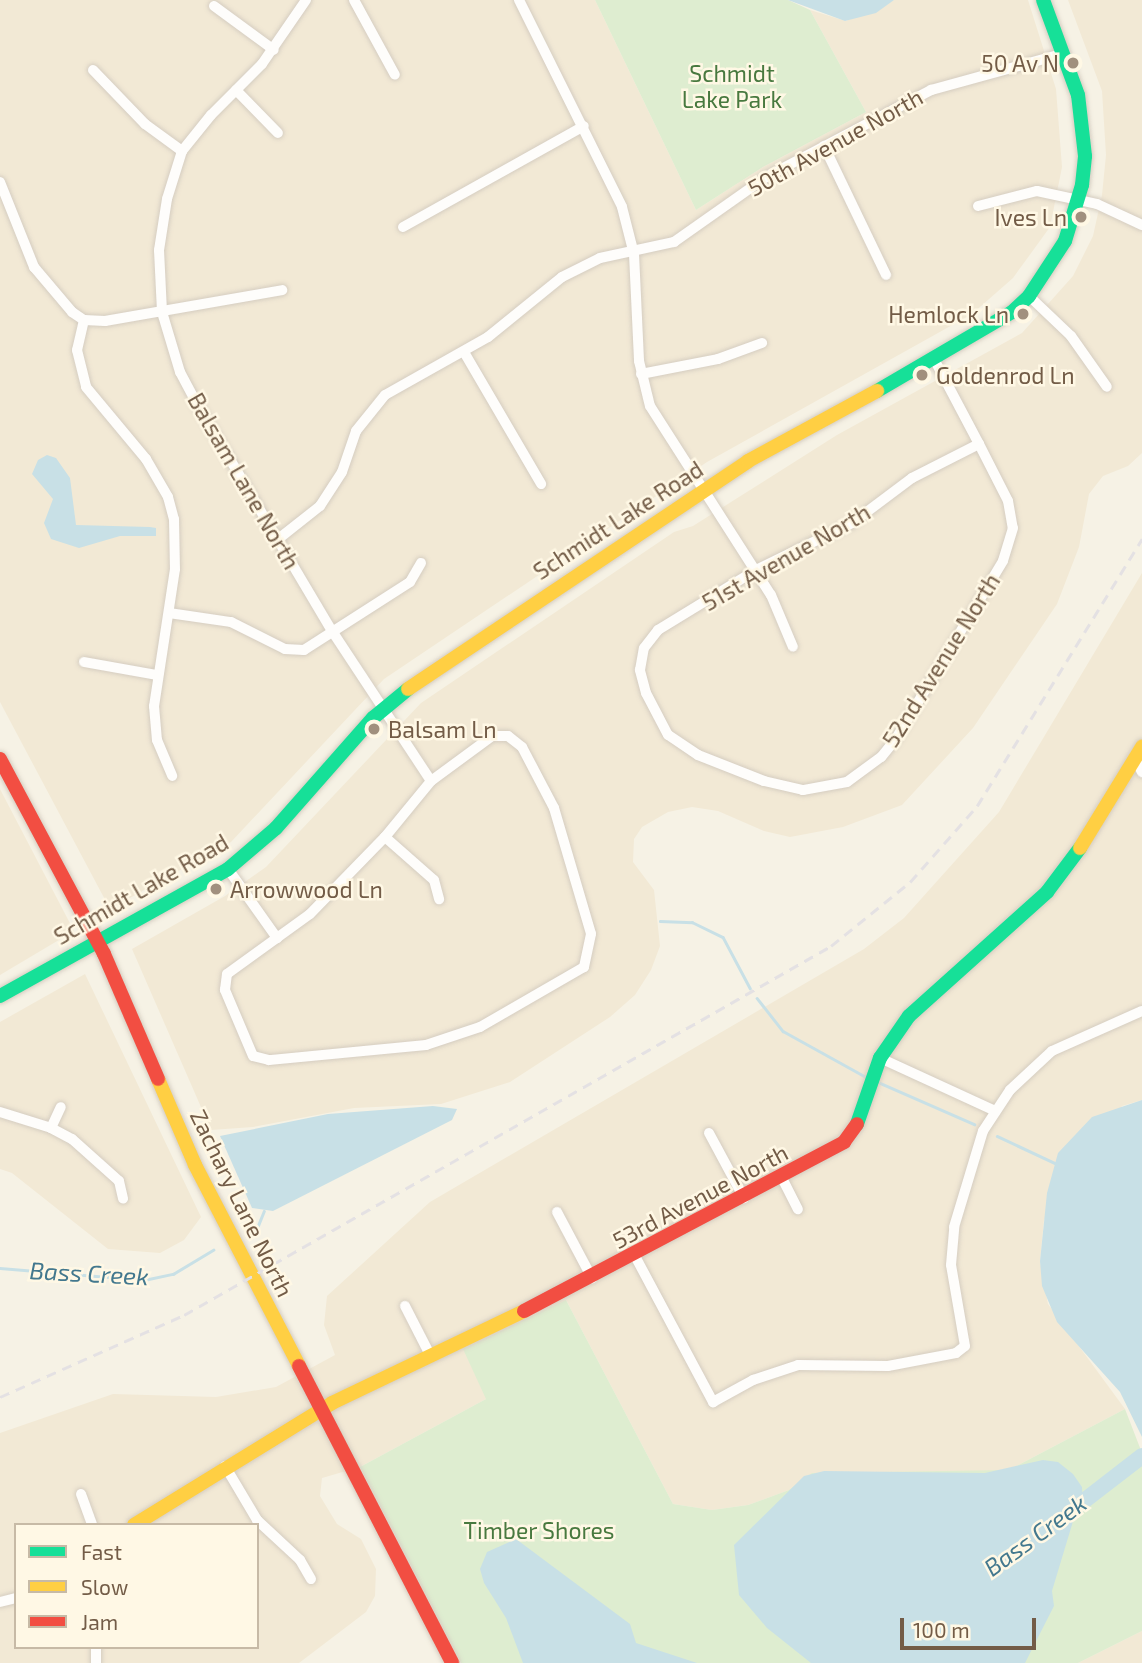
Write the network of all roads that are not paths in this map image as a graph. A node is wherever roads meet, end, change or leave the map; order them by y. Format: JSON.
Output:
{"nodes":[{"id":1,"x":306,"y":0,"type":"edge"},
{"id":2,"x":354,"y":0,"type":"edge"},
{"id":3,"x":519,"y":0,"type":"edge"},
{"id":4,"x":1043,"y":0,"type":"edge"},
{"id":5,"x":214,"y":6,"type":"dead end"},
{"id":6,"x":274,"y":50,"type":"junction"},
{"id":7,"x":1062,"y":54,"type":"junction"},
{"id":8,"x":93,"y":70,"type":"dead end"},
{"id":9,"x":395,"y":75,"type":"dead end"},
{"id":10,"x":236,"y":89,"type":"junction"},
{"id":11,"x":584,"y":126,"type":"junction"},
{"id":12,"x":278,"y":133,"type":"dead end"},
{"id":13,"x":824,"y":146,"type":"junction"},
{"id":14,"x":182,"y":151,"type":"junction"},
{"id":15,"x":0,"y":182,"type":"edge"},
{"id":16,"x":1078,"y":201,"type":"junction"},
{"id":17,"x":978,"y":206,"type":"dead end"},
{"id":18,"x":1142,"y":225,"type":"edge"},
{"id":19,"x":403,"y":227,"type":"dead end"},
{"id":20,"x":634,"y":254,"type":"junction"},
{"id":21,"x":886,"y":275,"type":"dead end"},
{"id":22,"x":282,"y":290,"type":"dead end"},
{"id":23,"x":1029,"y":296,"type":"junction"},
{"id":24,"x":162,"y":312,"type":"junction"},
{"id":25,"x":84,"y":320,"type":"junction"},
{"id":26,"x":762,"y":343,"type":"dead end"},
{"id":27,"x":464,"y":352,"type":"junction"},
{"id":28,"x":934,"y":359,"type":"junction"},
{"id":29,"x":641,"y":374,"type":"junction"},
{"id":30,"x":1107,"y":387,"type":"dead end"},
{"id":31,"x":979,"y":444,"type":"junction"},
{"id":32,"x":541,"y":484,"type":"dead end"},
{"id":33,"x":704,"y":491,"type":"junction"},
{"id":34,"x":277,"y":540,"type":"junction"},
{"id":35,"x":421,"y":564,"type":"dead end"},
{"id":36,"x":756,"y":569,"type":"junction"},
{"id":37,"x":169,"y":613,"type":"junction"},
{"id":38,"x":334,"y":634,"type":"junction"},
{"id":39,"x":793,"y":647,"type":"dead end"},
{"id":40,"x":641,"y":658,"type":"joint"},
{"id":41,"x":84,"y":662,"type":"dead end"},
{"id":42,"x":157,"y":675,"type":"junction"},
{"id":43,"x":383,"y":708,"type":"junction"},
{"id":44,"x":0,"y":759,"type":"edge"},
{"id":45,"x":1140,"y":759,"type":"edge"},
{"id":46,"x":172,"y":776,"type":"dead end"},
{"id":47,"x":431,"y":781,"type":"junction"},
{"id":48,"x":385,"y":837,"type":"junction"},
{"id":49,"x":228,"y":869,"type":"junction"},
{"id":50,"x":439,"y":898,"type":"dead end"},
{"id":51,"x":277,"y":938,"type":"junction"},
{"id":52,"x":97,"y":940,"type":"junction"},
{"id":53,"x":0,"y":996,"type":"edge"},
{"id":54,"x":1142,"y":1011,"type":"edge"},
{"id":55,"x":880,"y":1058,"type":"junction"},
{"id":56,"x":61,"y":1107,"type":"dead end"},
{"id":57,"x":995,"y":1111,"type":"junction"},
{"id":58,"x":0,"y":1112,"type":"edge"},
{"id":59,"x":51,"y":1128,"type":"junction"},
{"id":60,"x":709,"y":1133,"type":"dead end"},
{"id":61,"x":782,"y":1178,"type":"junction"},
{"id":62,"x":744,"y":1198,"type":"junction"},
{"id":63,"x":123,"y":1199,"type":"dead end"},
{"id":64,"x":798,"y":1209,"type":"dead end"},
{"id":65,"x":557,"y":1212,"type":"dead end"},
{"id":66,"x":635,"y":1256,"type":"junction"},
{"id":67,"x":592,"y":1278,"type":"junction"},
{"id":68,"x":405,"y":1306,"type":"dead end"},
{"id":69,"x":429,"y":1353,"type":"junction"},
{"id":70,"x":320,"y":1410,"type":"junction"},
{"id":71,"x":225,"y":1466,"type":"junction"},
{"id":72,"x":81,"y":1494,"type":"dead end"},
{"id":73,"x":91,"y":1523,"type":"edge"},
{"id":74,"x":137,"y":1523,"type":"edge"},
{"id":75,"x":311,"y":1579,"type":"dead end"},
{"id":76,"x":452,"y":1663,"type":"edge"}],
"edges":[{"from":1,"to":6,"type":"street"},
{"from":2,"to":9,"type":"street"},
{"from":3,"to":11,"type":"street"},
{"from":4,"to":7,"type":"street","name":"Schmidt Lake Road"},
{"from":5,"to":6,"type":"street"},
{"from":6,"to":10,"type":"street"},
{"from":7,"to":13,"type":"street","name":"50th Avenue North"},
{"from":7,"to":16,"type":"street","name":"Schmidt Lake Road"},
{"from":8,"to":14,"type":"street"},
{"from":10,"to":12,"type":"street"},
{"from":10,"to":14,"type":"street"},
{"from":11,"to":19,"type":"street"},
{"from":11,"to":20,"type":"street"},
{"from":13,"to":20,"type":"street","name":"50th Avenue North"},
{"from":13,"to":21,"type":"street"},
{"from":14,"to":24,"type":"street","name":"Balsam Lane North"},
{"from":15,"to":25,"type":"street"},
{"from":16,"to":17,"type":"street"},
{"from":16,"to":18,"type":"street"},
{"from":16,"to":23,"type":"street","name":"Schmidt Lake Road"},
{"from":20,"to":27,"type":"street","name":"50th Avenue North"},
{"from":20,"to":29,"type":"street"},
{"from":22,"to":24,"type":"street"},
{"from":23,"to":28,"type":"street","name":"Schmidt Lake Road"},
{"from":23,"to":30,"type":"street"},
{"from":24,"to":25,"type":"street"},
{"from":24,"to":34,"type":"street","name":"Balsam Lane North"},
{"from":25,"to":37,"type":"street"},
{"from":26,"to":29,"type":"street"},
{"from":27,"to":32,"type":"street"},
{"from":27,"to":34,"type":"street","name":"50th Avenue North"},
{"from":28,"to":31,"type":"street"},
{"from":28,"to":33,"type":"street","name":"Schmidt Lake Road"},
{"from":29,"to":33,"type":"street"},
{"from":31,"to":36,"type":"street","name":"51st Avenue North"},
{"from":31,"to":40,"type":"street","name":"52nd Avenue North"},
{"from":33,"to":36,"type":"street"},
{"from":33,"to":43,"type":"street","name":"Schmidt Lake Road"},
{"from":34,"to":38,"type":"street","name":"Balsam Lane North"},
{"from":35,"to":38,"type":"street"},
{"from":36,"to":39,"type":"street"},
{"from":36,"to":40,"type":"street","name":"51st Avenue North"},
{"from":37,"to":38,"type":"street"},
{"from":37,"to":42,"type":"street"},
{"from":38,"to":43,"type":"street","name":"Balsam Lane North"},
{"from":41,"to":42,"type":"street"},
{"from":42,"to":46,"type":"street"},
{"from":43,"to":47,"type":"street","name":"Balsam Lane North"},
{"from":43,"to":49,"type":"street","name":"Schmidt Lake Road"},
{"from":44,"to":52,"type":"street","name":"Zachary Lane North"},
{"from":45,"to":55,"type":"street","name":"53rd Avenue North"},
{"from":47,"to":48,"type":"street"},
{"from":47,"to":51,"type":"street"},
{"from":48,"to":50,"type":"street"},
{"from":48,"to":51,"type":"street"},
{"from":49,"to":51,"type":"street"},
{"from":49,"to":52,"type":"street","name":"Schmidt Lake Road"},
{"from":52,"to":53,"type":"street","name":"Schmidt Lake Road"},
{"from":52,"to":70,"type":"street","name":"Zachary Lane North"},
{"from":54,"to":57,"type":"street"},
{"from":55,"to":57,"type":"street"},
{"from":55,"to":61,"type":"street","name":"53rd Avenue North"},
{"from":56,"to":59,"type":"street"},
{"from":57,"to":66,"type":"street"},
{"from":58,"to":59,"type":"street"},
{"from":59,"to":63,"type":"street"},
{"from":60,"to":62,"type":"street"},
{"from":61,"to":62,"type":"street","name":"53rd Avenue North"},
{"from":61,"to":64,"type":"street"},
{"from":62,"to":66,"type":"street","name":"53rd Avenue North"},
{"from":65,"to":67,"type":"street"},
{"from":66,"to":67,"type":"street","name":"53rd Avenue North"},
{"from":67,"to":69,"type":"street","name":"53rd Avenue North"},
{"from":68,"to":69,"type":"street"},
{"from":69,"to":70,"type":"street","name":"53rd Avenue North"},
{"from":70,"to":71,"type":"street","name":"53rd Avenue North"},
{"from":70,"to":76,"type":"street","name":"Zachary Lane North"},
{"from":71,"to":74,"type":"street","name":"53rd Avenue North"},
{"from":71,"to":75,"type":"street"},
{"from":72,"to":73,"type":"street"}]}
